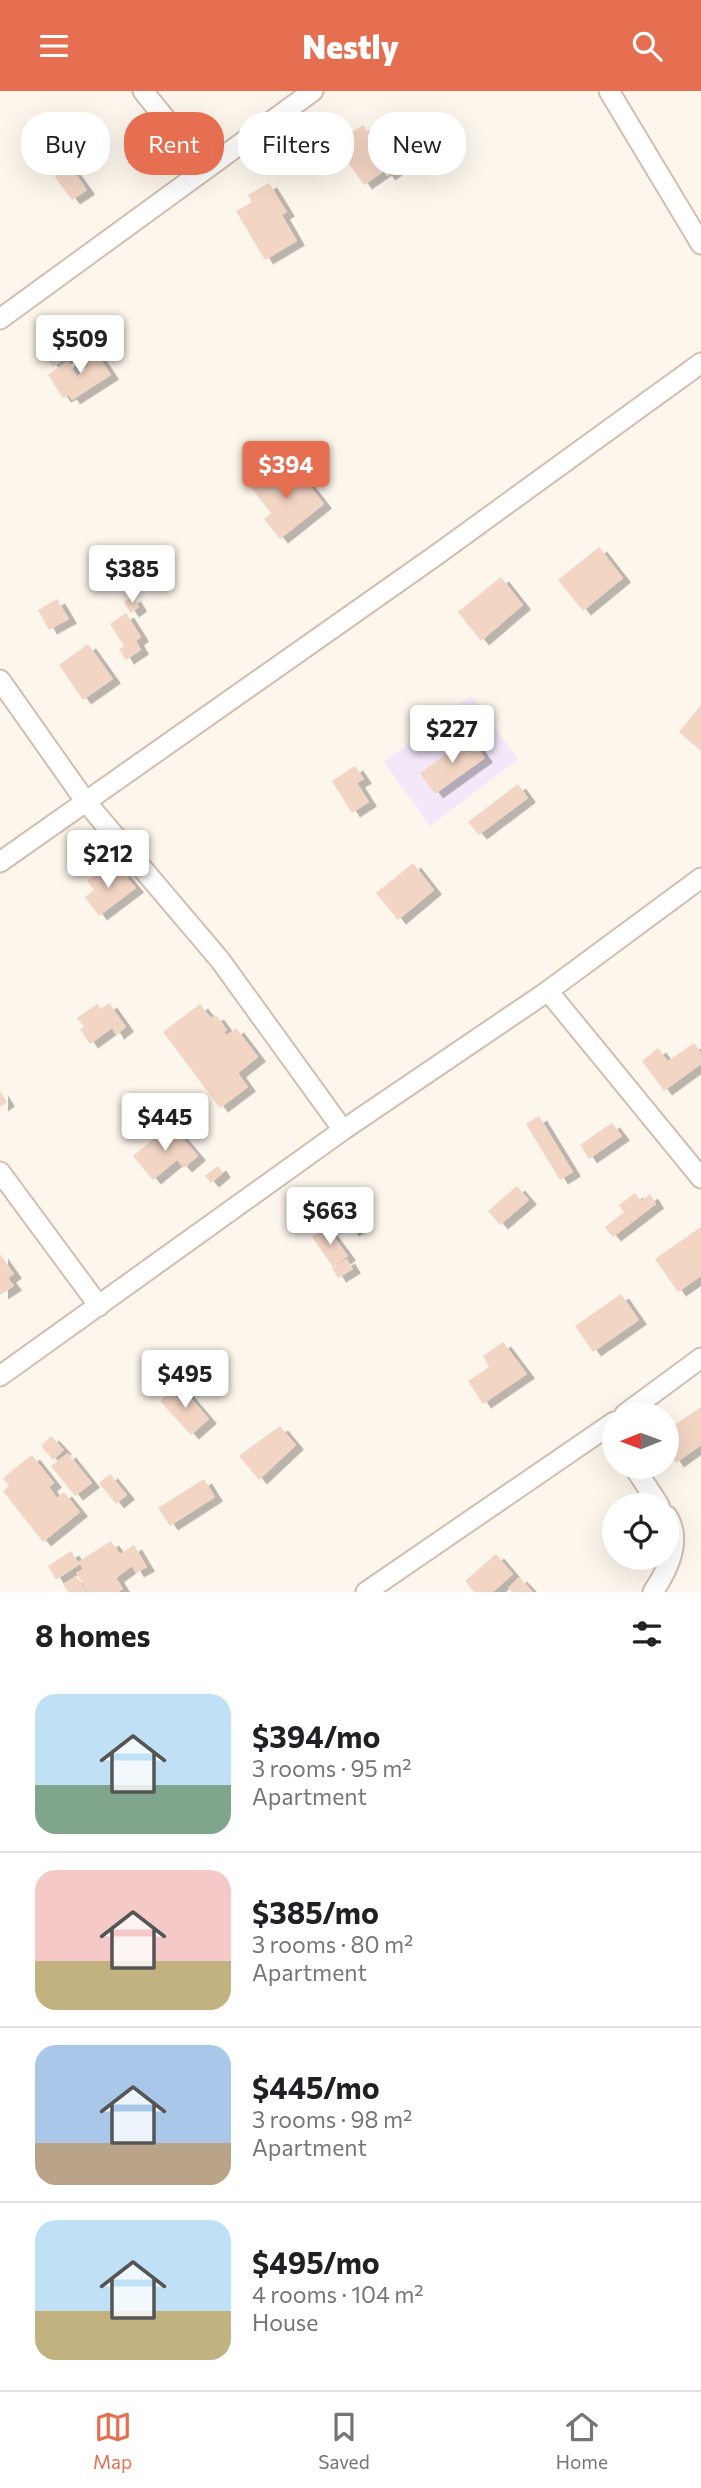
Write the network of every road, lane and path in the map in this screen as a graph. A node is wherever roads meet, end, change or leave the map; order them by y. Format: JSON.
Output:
{"nodes":[{"id":1,"x":143,"y":91,"type":"edge"},
{"id":2,"x":313,"y":91,"type":"edge"},
{"id":3,"x":609,"y":91,"type":"edge"},
{"id":4,"x":160,"y":112,"type":"edge"},
{"id":5,"x":224,"y":155,"type":"edge"},
{"id":6,"x":197,"y":175,"type":"edge"},
{"id":7,"x":701,"y":244,"type":"edge"},
{"id":8,"x":0,"y":319,"type":"edge"},
{"id":9,"x":701,"y":363,"type":"edge"},
{"id":10,"x":0,"y":680,"type":"edge"},
{"id":11,"x":86,"y":802,"type":"junction"},
{"id":12,"x":0,"y":862,"type":"edge"},
{"id":13,"x":701,"y":878,"type":"edge"},
{"id":14,"x":548,"y":991,"type":"junction"},
{"id":15,"x":343,"y":1130,"type":"junction"},
{"id":16,"x":0,"y":1172,"type":"edge"},
{"id":17,"x":701,"y":1178,"type":"edge"},
{"id":18,"x":99,"y":1306,"type":"junction"},
{"id":19,"x":701,"y":1358,"type":"edge"},
{"id":20,"x":0,"y":1376,"type":"edge"},
{"id":21,"x":641,"y":1402,"type":"edge"},
{"id":22,"x":602,"y":1436,"type":"edge"},
{"id":23,"x":667,"y":1570,"type":"edge"},
{"id":24,"x":366,"y":1592,"type":"edge"},
{"id":25,"x":653,"y":1592,"type":"edge"}],
"edges":[{"from":1,"to":4,"type":"street"},
{"from":2,"to":5,"type":"street"},
{"from":3,"to":7,"type":"street"},
{"from":6,"to":8,"type":"street"},
{"from":9,"to":11,"type":"street"},
{"from":10,"to":11,"type":"street"},
{"from":11,"to":12,"type":"street"},
{"from":11,"to":15,"type":"street"},
{"from":13,"to":14,"type":"street"},
{"from":14,"to":15,"type":"street"},
{"from":14,"to":17,"type":"street"},
{"from":15,"to":18,"type":"street"},
{"from":16,"to":18,"type":"street"},
{"from":18,"to":20,"type":"street"},
{"from":19,"to":21,"type":"street"},
{"from":22,"to":24,"type":"street"},
{"from":23,"to":25,"type":"street"}]}
